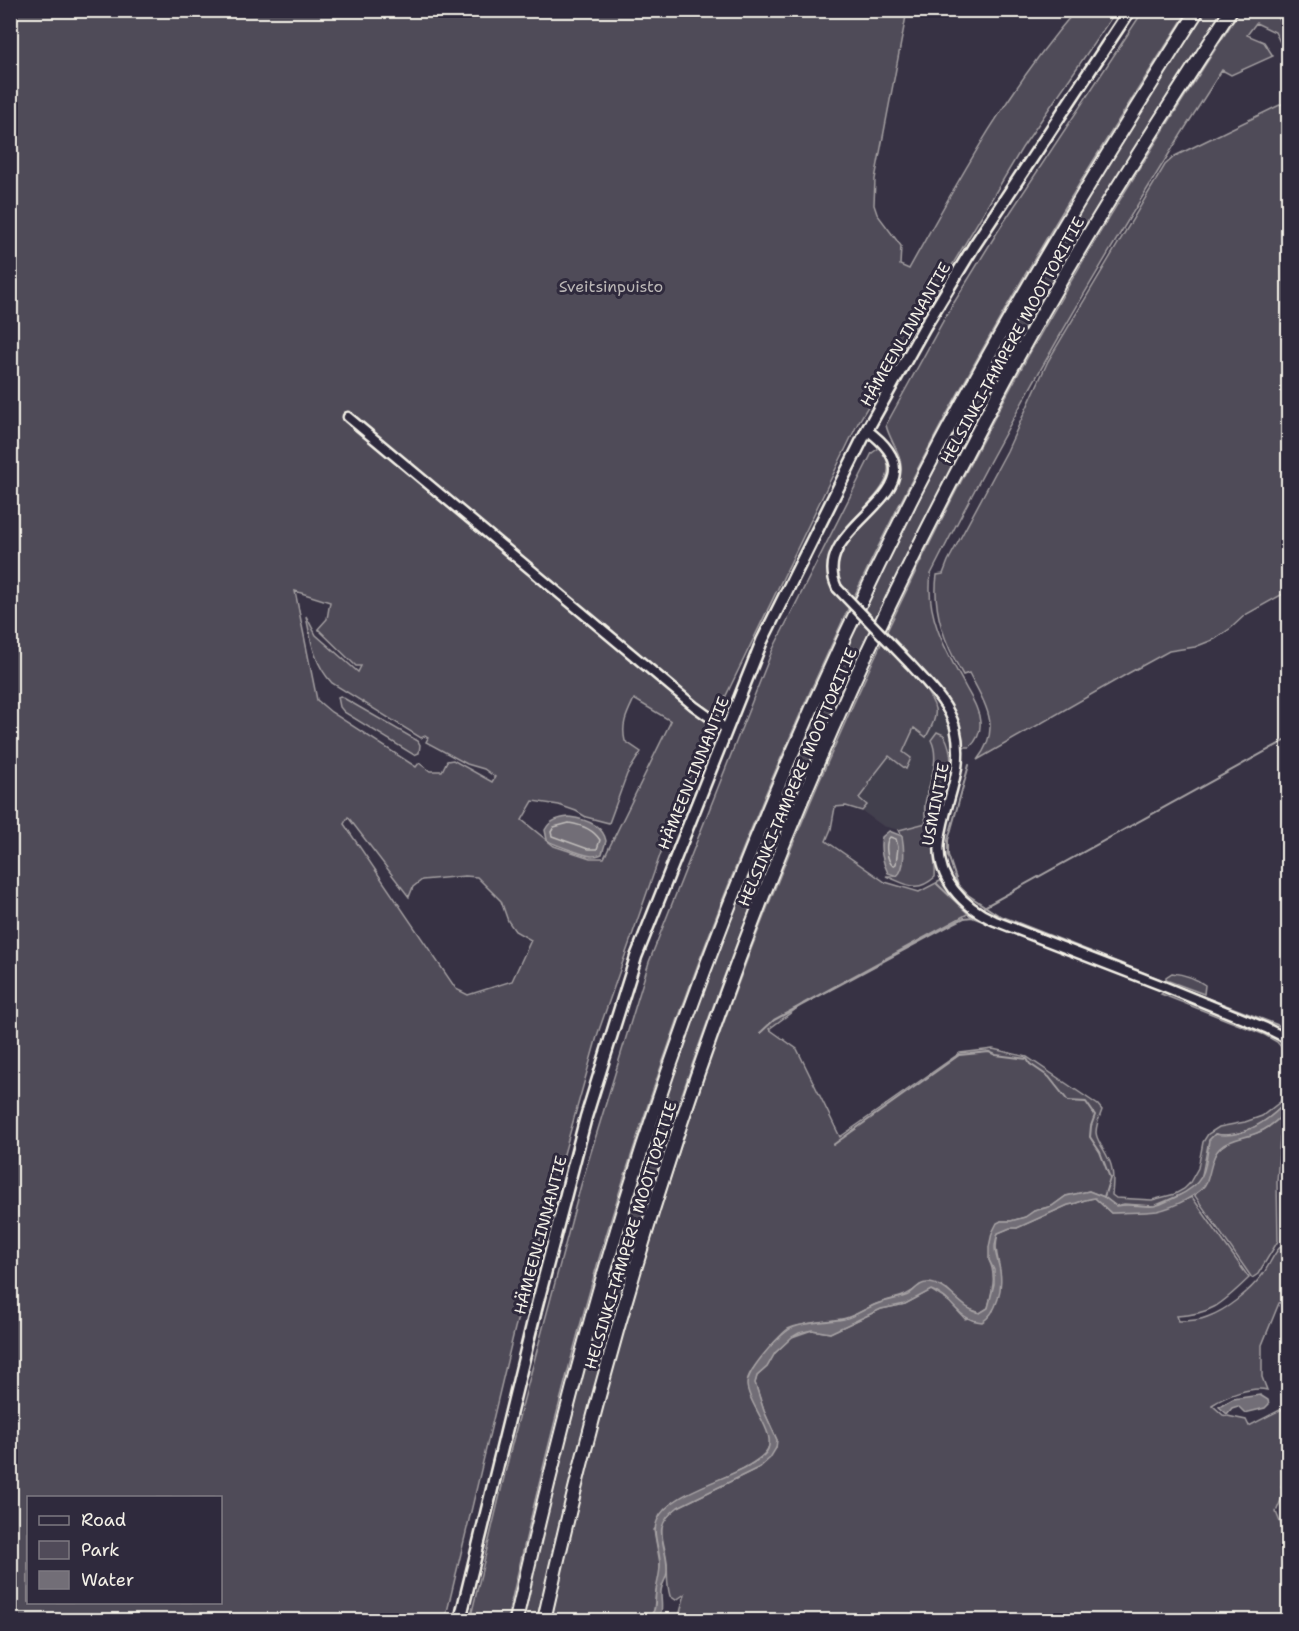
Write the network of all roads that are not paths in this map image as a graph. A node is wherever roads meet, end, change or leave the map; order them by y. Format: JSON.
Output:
{"nodes":[{"id":1,"x":1130,"y":10,"type":"edge"},
{"id":2,"x":1198,"y":10,"type":"edge"},
{"id":3,"x":1231,"y":10,"type":"edge"},
{"id":4,"x":348,"y":417,"type":"dead end"},
{"id":5,"x":867,"y":430,"type":"junction"},
{"id":6,"x":726,"y":729,"type":"junction"},
{"id":7,"x":1288,"y":1040,"type":"edge"},
{"id":8,"x":460,"y":1620,"type":"edge"},
{"id":9,"x":516,"y":1620,"type":"edge"},
{"id":10,"x":544,"y":1620,"type":"edge"}],
"edges":[{"from":1,"to":5,"type":"main road","name":"HÄMEENLINNANTIE"},
{"from":2,"to":9,"type":"highway","name":"HELSINKI-TAMPERE MOOTTORITIE"},
{"from":3,"to":10,"type":"highway","name":"HELSINKI-TAMPERE MOOTTORITIE"},
{"from":4,"to":6,"type":"street"},
{"from":5,"to":6,"type":"main road","name":"HÄMEENLINNANTIE"},
{"from":5,"to":7,"type":"street","name":"USMINTIE","bridge":true},
{"from":6,"to":8,"type":"main road","name":"HÄMEENLINNANTIE"}]}
